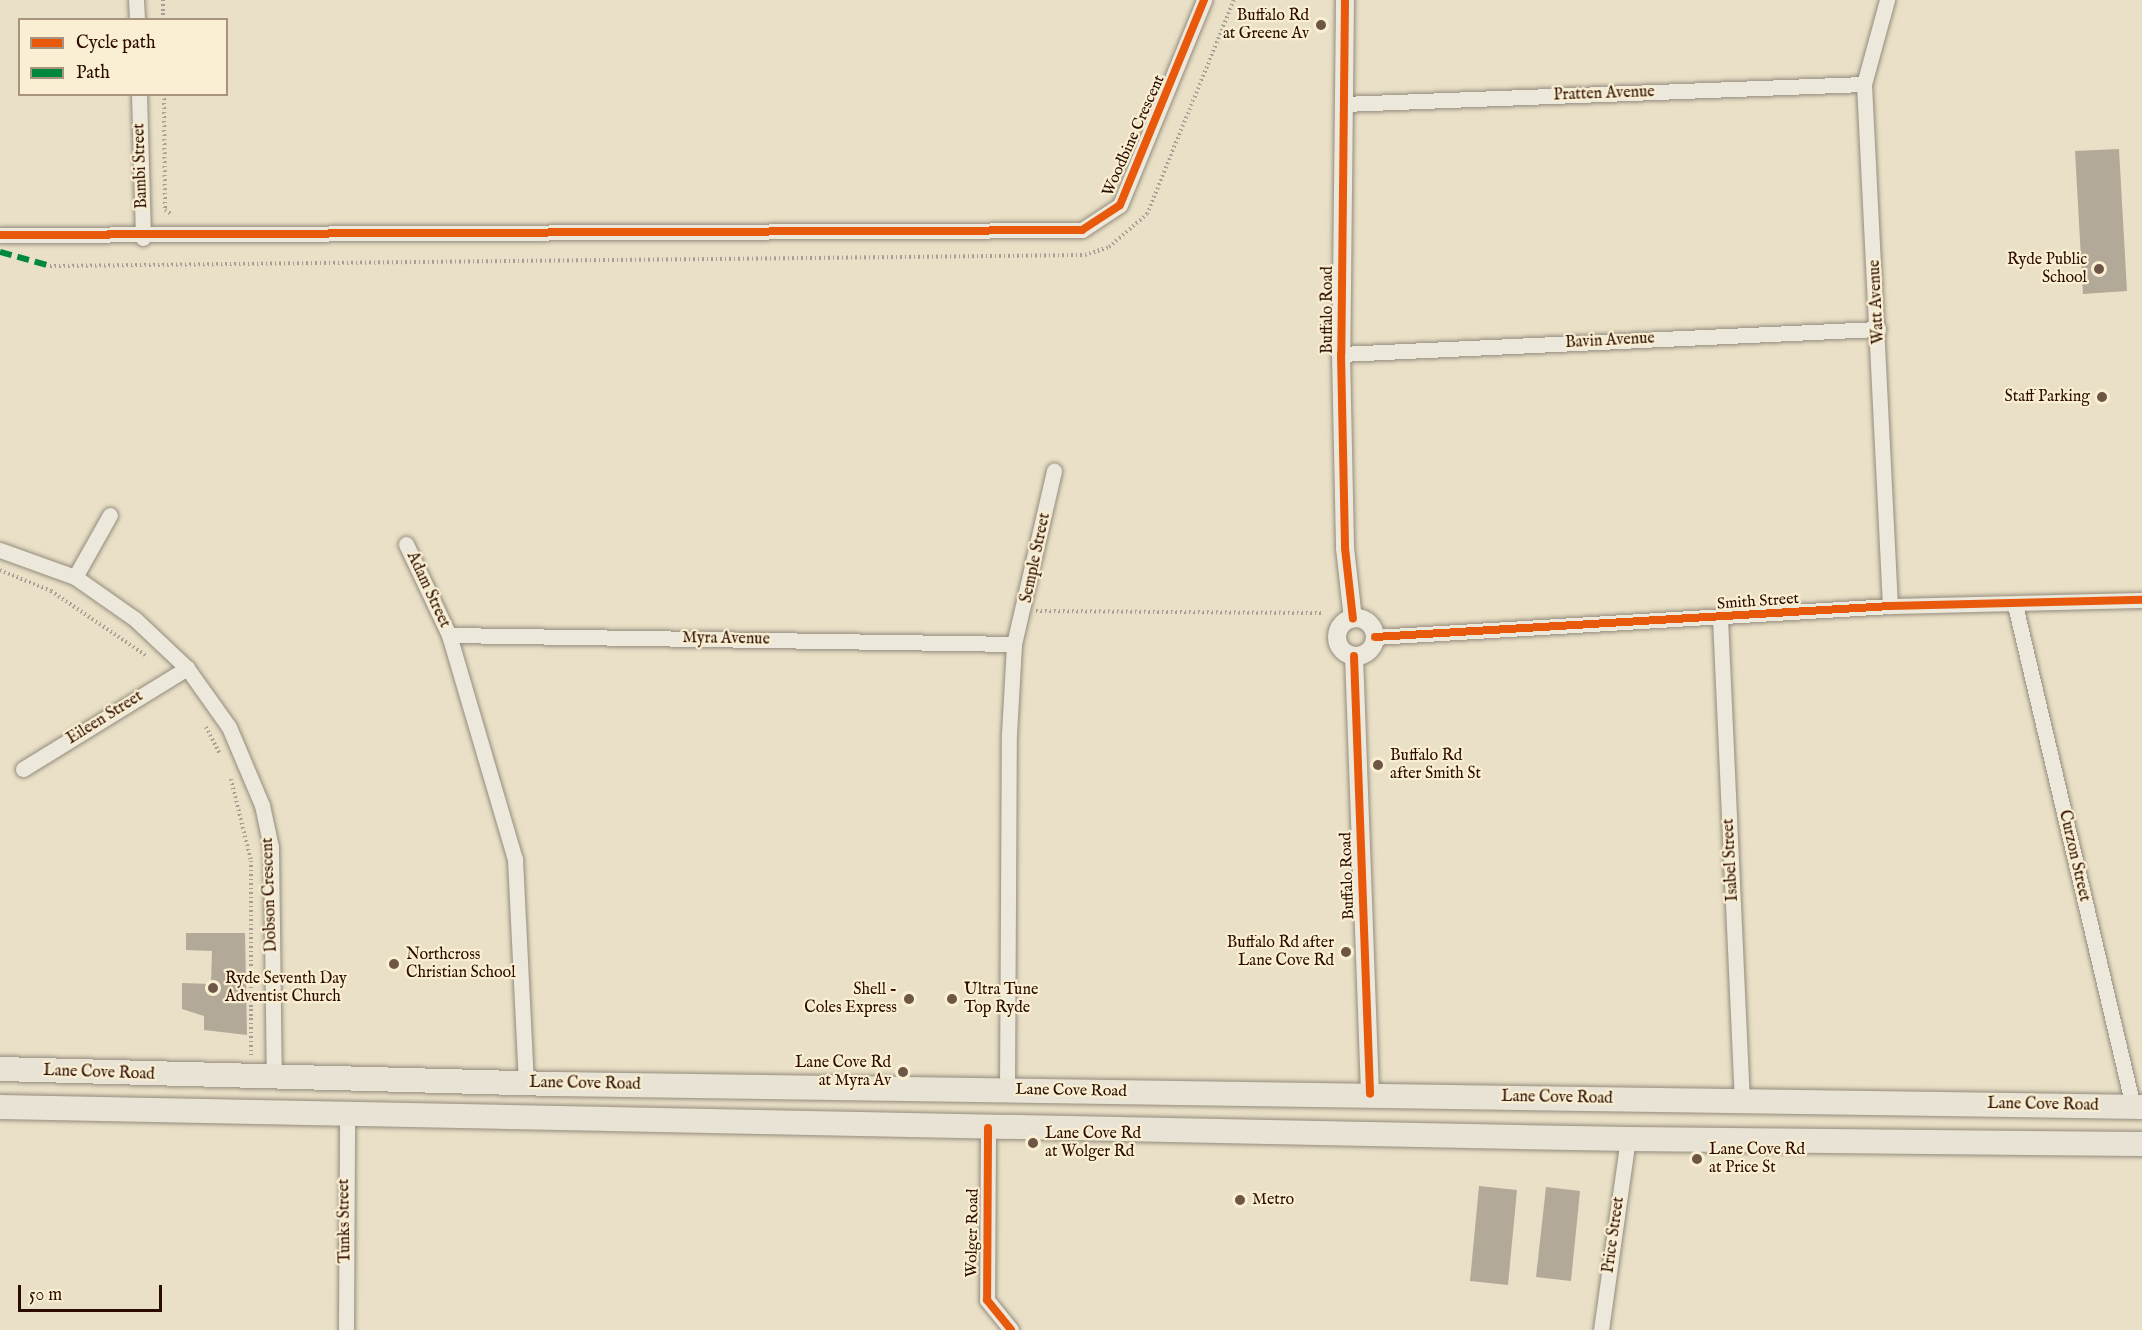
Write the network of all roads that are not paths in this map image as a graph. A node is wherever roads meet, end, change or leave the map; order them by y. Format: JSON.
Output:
{"nodes":[{"id":1,"x":136,"y":0,"type":"edge"},
{"id":2,"x":1204,"y":0,"type":"edge"},
{"id":3,"x":1345,"y":0,"type":"edge"},
{"id":4,"x":1887,"y":0,"type":"edge"},
{"id":5,"x":137,"y":18,"type":"edge"},
{"id":6,"x":1864,"y":84,"type":"junction"},
{"id":7,"x":139,"y":96,"type":"edge"},
{"id":8,"x":1343,"y":104,"type":"junction"},
{"id":9,"x":0,"y":235,"type":"edge"},
{"id":10,"x":143,"y":238,"type":"junction"},
{"id":11,"x":1878,"y":329,"type":"junction"},
{"id":12,"x":1341,"y":354,"type":"junction"},
{"id":13,"x":1054,"y":471,"type":"dead end"},
{"id":14,"x":110,"y":515,"type":"dead end"},
{"id":15,"x":406,"y":544,"type":"dead end"},
{"id":16,"x":0,"y":550,"type":"edge"},
{"id":17,"x":75,"y":578,"type":"junction"},
{"id":18,"x":2142,"y":600,"type":"edge"},
{"id":19,"x":2015,"y":605,"type":"junction"},
{"id":20,"x":1890,"y":606,"type":"junction"},
{"id":21,"x":1720,"y":618,"type":"junction"},
{"id":22,"x":1353,"y":619,"type":"junction"},
{"id":23,"x":449,"y":635,"type":"junction"},
{"id":24,"x":1375,"y":637,"type":"junction"},
{"id":25,"x":1014,"y":644,"type":"junction"},
{"id":26,"x":1354,"y":656,"type":"junction"},
{"id":27,"x":187,"y":668,"type":"junction"},
{"id":28,"x":23,"y":769,"type":"dead end"},
{"id":29,"x":0,"y":1069,"type":"edge"},
{"id":30,"x":274,"y":1079,"type":"junction"},
{"id":31,"x":526,"y":1083,"type":"junction"},
{"id":32,"x":1007,"y":1091,"type":"junction"},
{"id":33,"x":1370,"y":1094,"type":"junction"},
{"id":34,"x":1742,"y":1102,"type":"junction"},
{"id":35,"x":0,"y":1107,"type":"edge"},
{"id":36,"x":2138,"y":1107,"type":"edge"},
{"id":37,"x":347,"y":1113,"type":"junction"},
{"id":38,"x":988,"y":1128,"type":"junction"},
{"id":39,"x":1372,"y":1133,"type":"junction"},
{"id":40,"x":1628,"y":1139,"type":"junction"},
{"id":41,"x":2142,"y":1144,"type":"edge"},
{"id":42,"x":346,"y":1330,"type":"edge"},
{"id":43,"x":1011,"y":1330,"type":"edge"},
{"id":44,"x":1601,"y":1330,"type":"edge"}],
"edges":[{"from":1,"to":5,"type":"street"},
{"from":2,"to":10,"type":"street","name":"Woodbine Crescent"},
{"from":3,"to":8,"type":"street","name":"Buffalo Road"},
{"from":4,"to":6,"type":"street","name":"Watt Avenue"},
{"from":6,"to":8,"type":"street","name":"Pratten Avenue"},
{"from":6,"to":11,"type":"street","name":"Watt Avenue"},
{"from":7,"to":10,"type":"street","name":"Bambi Street"},
{"from":8,"to":12,"type":"street","name":"Buffalo Road"},
{"from":9,"to":10,"type":"street","name":"Woodbine Crescent"},
{"from":11,"to":12,"type":"street","name":"Bavin Avenue"},
{"from":11,"to":20,"type":"street","name":"Watt Avenue"},
{"from":12,"to":22,"type":"street","name":"Buffalo Road"},
{"from":13,"to":25,"type":"street","name":"Semple Street"},
{"from":14,"to":17,"type":"street"},
{"from":15,"to":23,"type":"street","name":"Adam Street"},
{"from":16,"to":17,"type":"street","name":"Dobson Crescent"},
{"from":17,"to":27,"type":"street","name":"Dobson Crescent"},
{"from":18,"to":19,"type":"street","name":"Smith Street"},
{"from":19,"to":20,"type":"street","name":"Smith Street"},
{"from":19,"to":36,"type":"street","name":"Curzon Street"},
{"from":20,"to":21,"type":"street","name":"Smith Street"},
{"from":21,"to":24,"type":"street","name":"Smith Street"},
{"from":21,"to":34,"type":"street","name":"Isabel Street"},
{"from":22,"to":24,"type":"street"},
{"from":22,"to":26,"type":"street"},
{"from":23,"to":25,"type":"street","name":"Myra Avenue"},
{"from":23,"to":31,"type":"street"},
{"from":24,"to":26,"type":"street"},
{"from":25,"to":32,"type":"street"},
{"from":26,"to":33,"type":"street","name":"Buffalo Road"},
{"from":27,"to":28,"type":"street","name":"Eileen Street"},
{"from":27,"to":30,"type":"street","name":"Dobson Crescent"},
{"from":29,"to":30,"type":"highway","name":"Lane Cove Road"},
{"from":30,"to":31,"type":"highway","name":"Lane Cove Road"},
{"from":31,"to":32,"type":"highway","name":"Lane Cove Road"},
{"from":32,"to":33,"type":"highway","name":"Lane Cove Road"},
{"from":33,"to":34,"type":"highway","name":"Lane Cove Road"},
{"from":33,"to":39,"type":"highway","name":"Buffalo Road"},
{"from":34,"to":36,"type":"highway","name":"Lane Cove Road"},
{"from":35,"to":37,"type":"highway","name":"Lane Cove Road"},
{"from":37,"to":38,"type":"highway","name":"Lane Cove Road"},
{"from":37,"to":42,"type":"street","name":"Tunks Street"},
{"from":38,"to":39,"type":"highway","name":"Lane Cove Road"},
{"from":38,"to":43,"type":"street","name":"Wolger Road"},
{"from":39,"to":40,"type":"highway","name":"Lane Cove Road"},
{"from":40,"to":41,"type":"highway","name":"Lane Cove Road"},
{"from":40,"to":44,"type":"street","name":"Price Street"}]}
